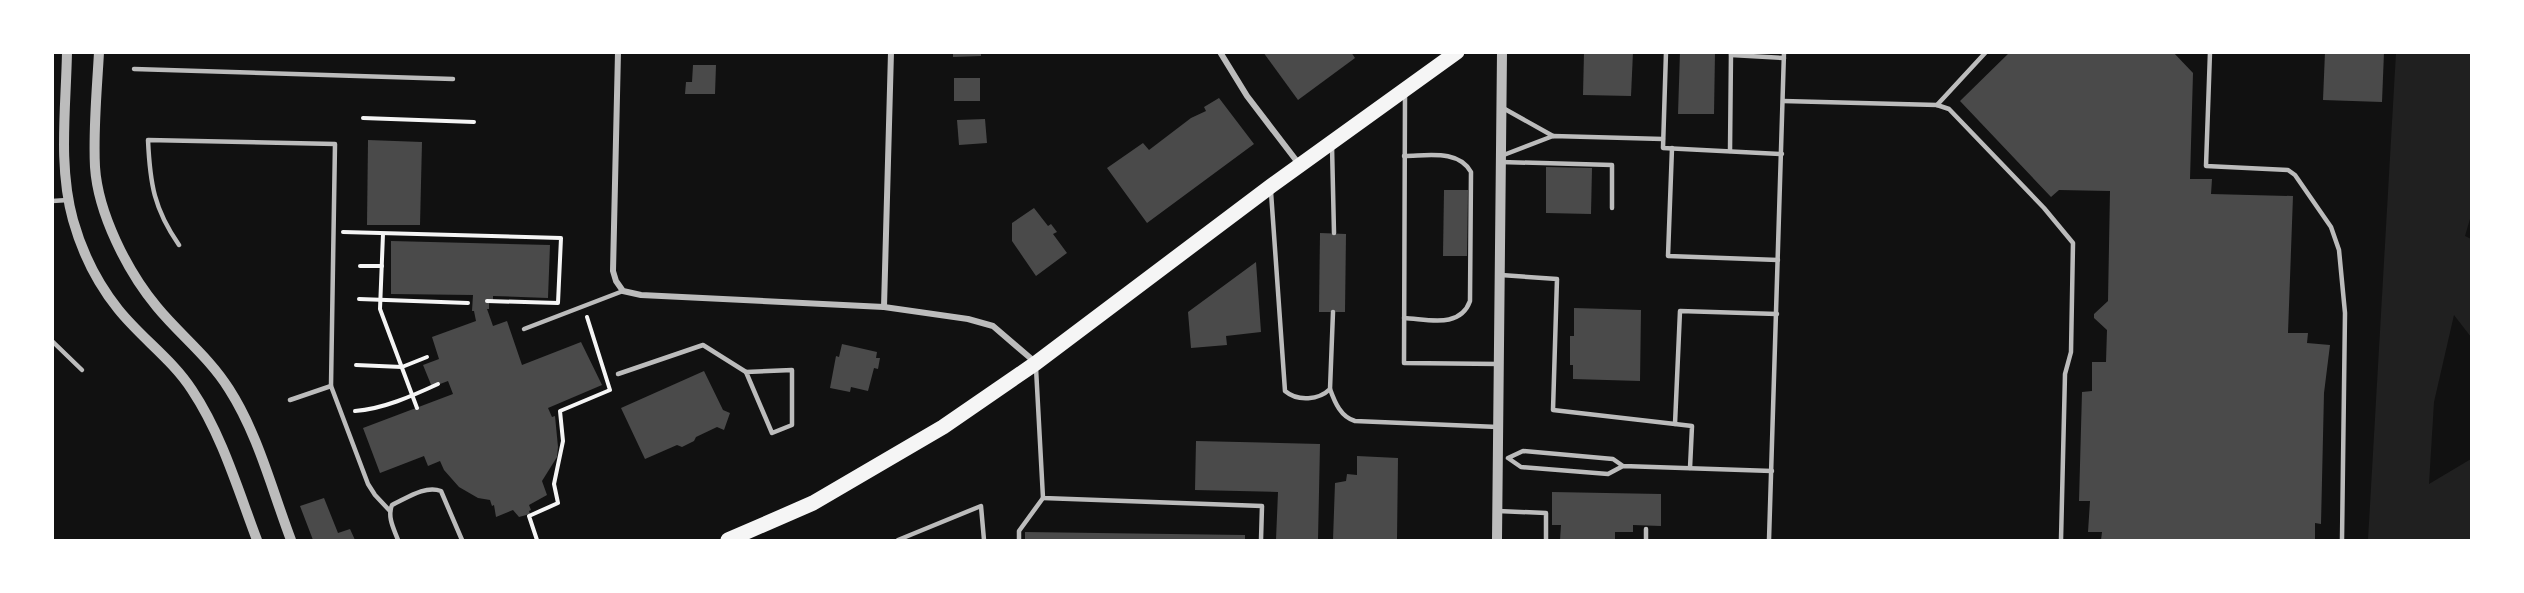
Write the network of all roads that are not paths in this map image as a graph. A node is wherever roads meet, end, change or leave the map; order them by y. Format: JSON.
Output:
{"nodes":[{"id":1,"x":67,"y":52,"type":"edge"},
{"id":2,"x":99,"y":52,"type":"edge"},
{"id":3,"x":618,"y":52,"type":"edge"},
{"id":4,"x":891,"y":52,"type":"edge"},
{"id":5,"x":1220,"y":52,"type":"edge"},
{"id":6,"x":1457,"y":52,"type":"edge"},
{"id":7,"x":1503,"y":52,"type":"edge"},
{"id":8,"x":1666,"y":52,"type":"edge"},
{"id":9,"x":1986,"y":52,"type":"edge"},
{"id":10,"x":2210,"y":52,"type":"edge"},
{"id":11,"x":1731,"y":54,"type":"edge"},
{"id":12,"x":1784,"y":55,"type":"edge"},
{"id":13,"x":134,"y":69,"type":"dead end"},
{"id":14,"x":453,"y":79,"type":"dead end"},
{"id":15,"x":1405,"y":90,"type":"junction"},
{"id":16,"x":1783,"y":101,"type":"junction"},
{"id":17,"x":1936,"y":105,"type":"junction"},
{"id":18,"x":1502,"y":107,"type":"junction"},
{"id":19,"x":1553,"y":136,"type":"junction"},
{"id":20,"x":1663,"y":139,"type":"junction"},
{"id":21,"x":1332,"y":141,"type":"junction"},
{"id":22,"x":1672,"y":148,"type":"junction"},
{"id":23,"x":1730,"y":151,"type":"junction"},
{"id":24,"x":1782,"y":154,"type":"junction"},
{"id":25,"x":1404,"y":156,"type":"junction"},
{"id":26,"x":1501,"y":159,"type":"junction"},
{"id":27,"x":1300,"y":165,"type":"junction"},
{"id":28,"x":1270,"y":186,"type":"junction"},
{"id":29,"x":68,"y":200,"type":"junction"},
{"id":30,"x":52,"y":201,"type":"edge"},
{"id":31,"x":1612,"y":208,"type":"dead end"},
{"id":32,"x":1334,"y":233,"type":"dead end"},
{"id":33,"x":179,"y":245,"type":"dead end"},
{"id":34,"x":1778,"y":260,"type":"junction"},
{"id":35,"x":1500,"y":275,"type":"junction"},
{"id":36,"x":623,"y":291,"type":"junction"},
{"id":37,"x":884,"y":307,"type":"junction"},
{"id":38,"x":1333,"y":312,"type":"dead end"},
{"id":39,"x":1777,"y":314,"type":"junction"},
{"id":40,"x":1404,"y":318,"type":"junction"},
{"id":41,"x":524,"y":329,"type":"dead end"},
{"id":42,"x":52,"y":341,"type":"edge"},
{"id":43,"x":1035,"y":363,"type":"junction"},
{"id":44,"x":1499,"y":364,"type":"junction"},
{"id":45,"x":82,"y":370,"type":"dead end"},
{"id":46,"x":746,"y":372,"type":"junction"},
{"id":47,"x":618,"y":375,"type":"dead end"},
{"id":48,"x":331,"y":386,"type":"junction"},
{"id":49,"x":1330,"y":389,"type":"junction"},
{"id":50,"x":290,"y":400,"type":"dead end"},
{"id":51,"x":1674,"y":424,"type":"junction"},
{"id":52,"x":1498,"y":427,"type":"junction"},
{"id":53,"x":1503,"y":457,"type":"junction"},
{"id":54,"x":1623,"y":466,"type":"junction"},
{"id":55,"x":1690,"y":468,"type":"junction"},
{"id":56,"x":1772,"y":471,"type":"junction"},
{"id":57,"x":1042,"y":498,"type":"junction"},
{"id":58,"x":390,"y":511,"type":"junction"},
{"id":59,"x":1497,"y":511,"type":"junction"},
{"id":60,"x":1646,"y":529,"type":"dead end"},
{"id":61,"x":257,"y":540,"type":"edge"},
{"id":62,"x":291,"y":540,"type":"edge"},
{"id":63,"x":398,"y":540,"type":"edge"},
{"id":64,"x":462,"y":540,"type":"edge"},
{"id":65,"x":728,"y":540,"type":"edge"},
{"id":66,"x":898,"y":540,"type":"edge"},
{"id":67,"x":984,"y":540,"type":"edge"},
{"id":68,"x":1019,"y":540,"type":"edge"},
{"id":69,"x":1261,"y":540,"type":"edge"},
{"id":70,"x":1497,"y":540,"type":"edge"},
{"id":71,"x":1546,"y":540,"type":"edge"},
{"id":72,"x":1646,"y":540,"type":"edge"},
{"id":73,"x":1769,"y":540,"type":"edge"},
{"id":74,"x":2061,"y":540,"type":"edge"},
{"id":75,"x":2342,"y":540,"type":"edge"}],
"edges":[{"from":1,"to":29,"type":"street"},
{"from":2,"to":62,"type":"street"},
{"from":3,"to":36,"type":"street"},
{"from":4,"to":37,"type":"street"},
{"from":5,"to":27,"type":"street"},
{"from":6,"to":15,"type":"main road"},
{"from":7,"to":18,"type":"street"},
{"from":8,"to":20,"type":"lane"},
{"from":9,"to":17,"type":"lane"},
{"from":10,"to":75,"type":"lane"},
{"from":11,"to":12,"type":"lane"},
{"from":11,"to":23,"type":"lane"},
{"from":12,"to":16,"type":"lane"},
{"from":13,"to":14,"type":"lane"},
{"from":15,"to":21,"type":"main road"},
{"from":15,"to":25,"type":"lane"},
{"from":16,"to":17,"type":"lane"},
{"from":16,"to":24,"type":"lane"},
{"from":17,"to":74,"type":"lane"},
{"from":18,"to":19,"type":"lane"},
{"from":18,"to":26,"type":"street"},
{"from":19,"to":20,"type":"lane"},
{"from":19,"to":26,"type":"lane"},
{"from":20,"to":22,"type":"lane"},
{"from":21,"to":27,"type":"main road"},
{"from":21,"to":32,"type":"lane"},
{"from":22,"to":23,"type":"lane"},
{"from":22,"to":34,"type":"lane"},
{"from":23,"to":24,"type":"lane"},
{"from":24,"to":34,"type":"lane"},
{"from":25,"to":40,"type":"lane"},
{"from":25,"to":40,"type":"lane"},
{"from":26,"to":31,"type":"lane"},
{"from":26,"to":35,"type":"street"},
{"from":27,"to":28,"type":"main road"},
{"from":28,"to":43,"type":"main road"},
{"from":28,"to":49,"type":"lane"},
{"from":29,"to":30,"type":"lane"},
{"from":29,"to":61,"type":"street"},
{"from":33,"to":48,"type":"lane"},
{"from":34,"to":39,"type":"lane"},
{"from":35,"to":44,"type":"street"},
{"from":35,"to":51,"type":"lane"},
{"from":36,"to":37,"type":"street"},
{"from":36,"to":41,"type":"lane"},
{"from":37,"to":43,"type":"street"},
{"from":38,"to":49,"type":"lane"},
{"from":39,"to":51,"type":"lane"},
{"from":39,"to":56,"type":"lane"},
{"from":40,"to":44,"type":"lane"},
{"from":42,"to":45,"type":"lane"},
{"from":43,"to":57,"type":"lane"},
{"from":43,"to":65,"type":"main road"},
{"from":44,"to":52,"type":"street"},
{"from":46,"to":46,"type":"lane"},
{"from":46,"to":47,"type":"lane"},
{"from":48,"to":50,"type":"lane"},
{"from":48,"to":58,"type":"lane"},
{"from":49,"to":52,"type":"lane"},
{"from":51,"to":55,"type":"lane"},
{"from":52,"to":53,"type":"street"},
{"from":53,"to":54,"type":"lane"},
{"from":53,"to":54,"type":"lane"},
{"from":53,"to":59,"type":"street"},
{"from":54,"to":55,"type":"lane"},
{"from":55,"to":56,"type":"lane"},
{"from":56,"to":73,"type":"lane"},
{"from":57,"to":68,"type":"lane"},
{"from":57,"to":69,"type":"lane"},
{"from":58,"to":63,"type":"lane"},
{"from":58,"to":64,"type":"lane"},
{"from":59,"to":70,"type":"street"},
{"from":59,"to":71,"type":"lane"},
{"from":60,"to":72,"type":"lane"},
{"from":66,"to":67,"type":"lane"}]}
